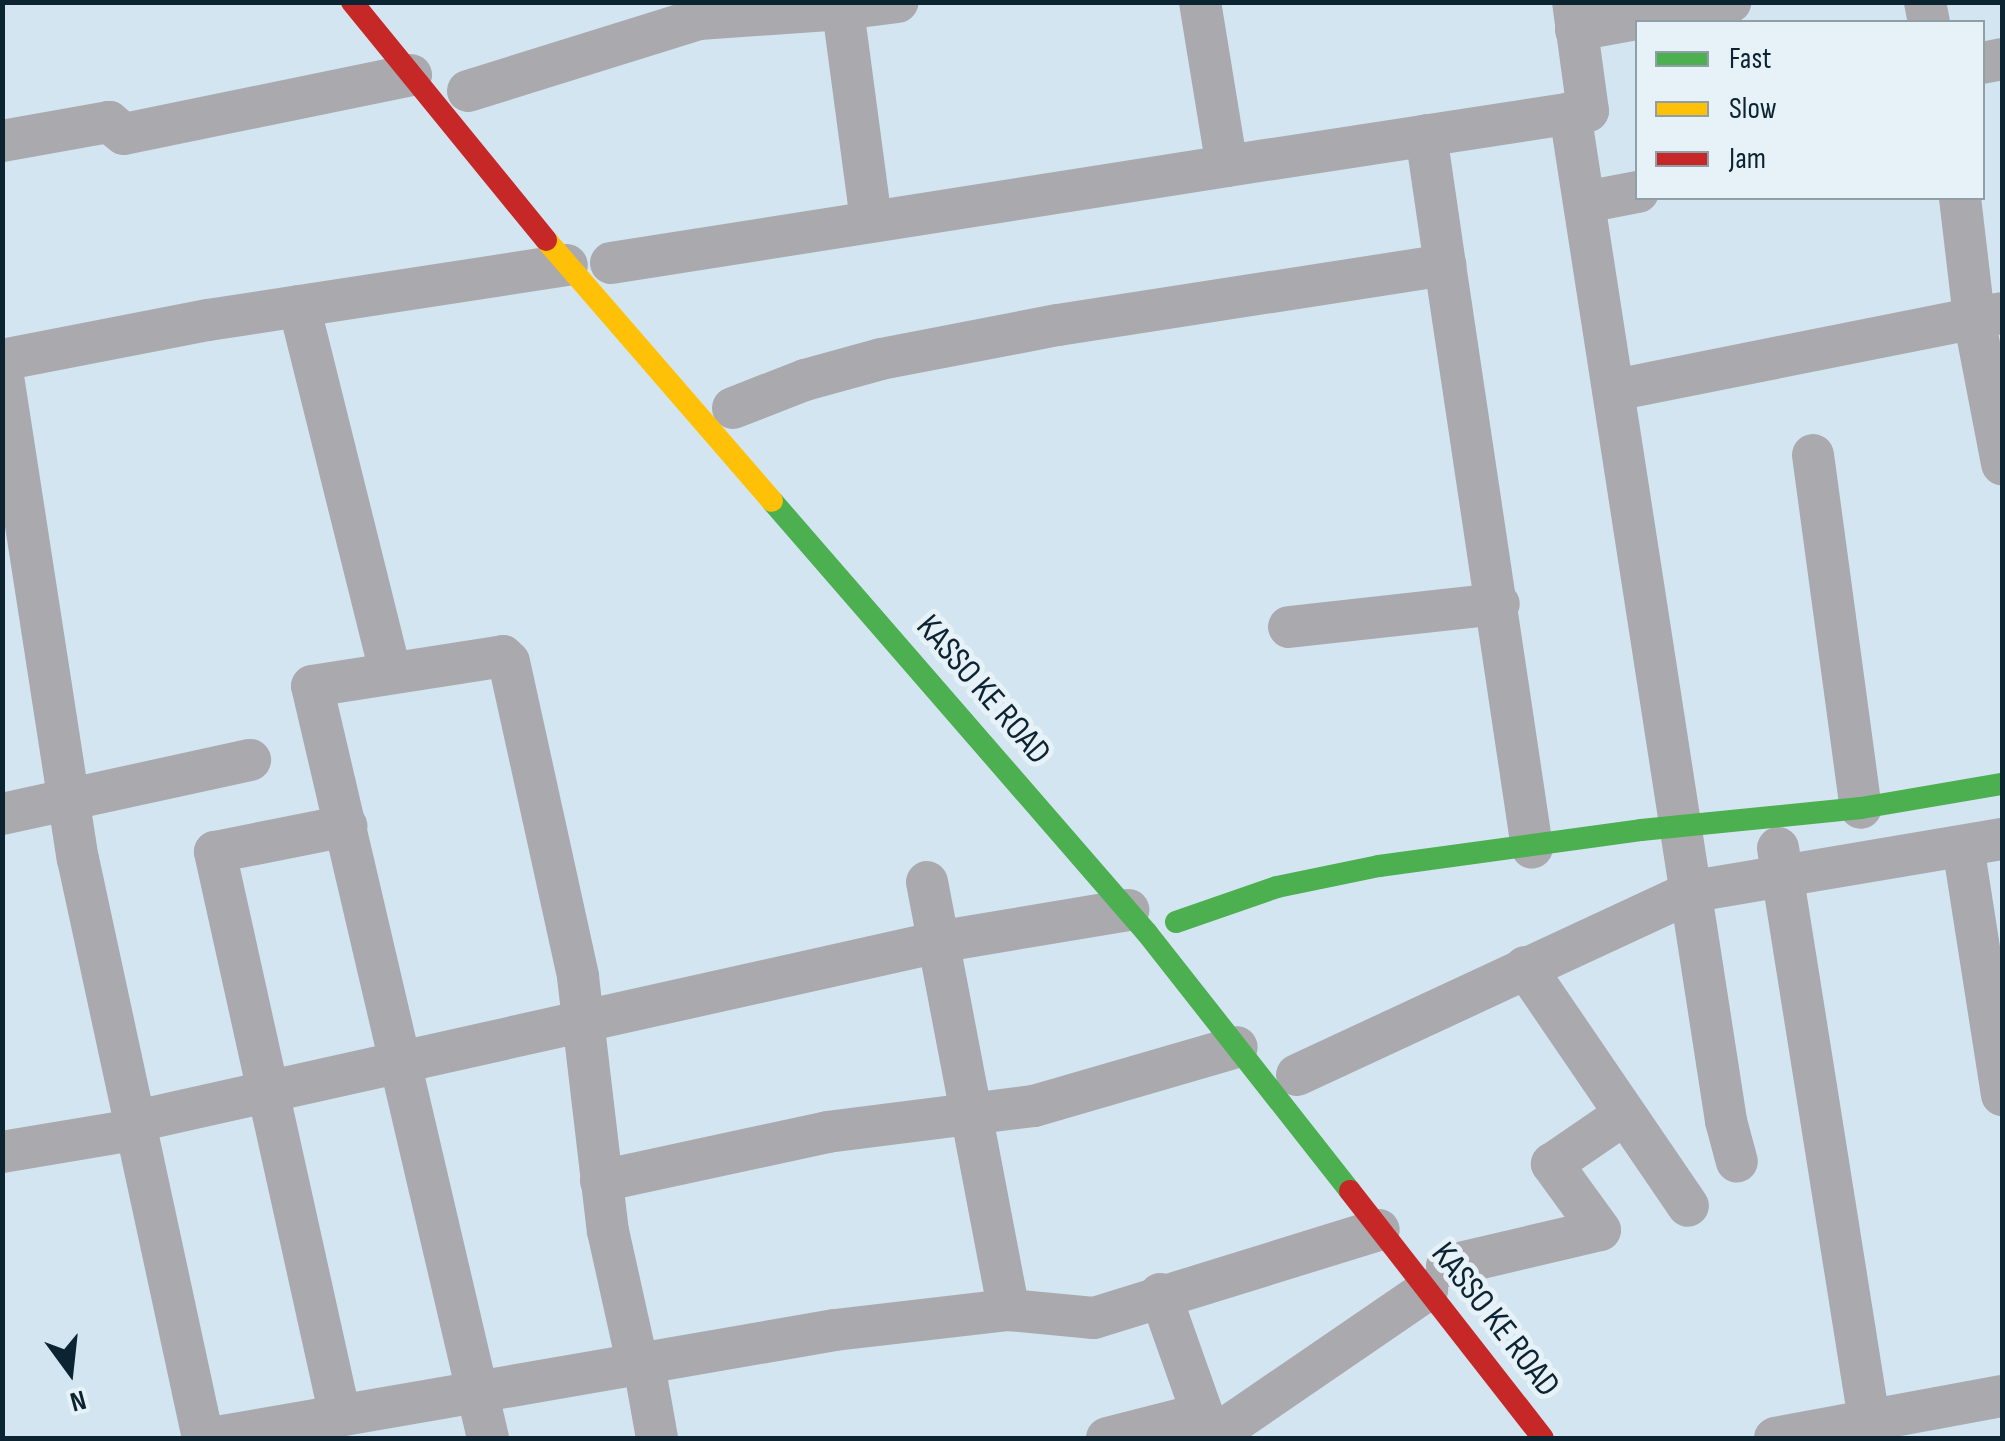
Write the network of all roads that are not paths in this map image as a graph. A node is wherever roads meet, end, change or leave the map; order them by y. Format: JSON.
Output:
{"nodes":[{"id":1,"x":352,"y":2,"type":"edge"},
{"id":2,"x":898,"y":2,"type":"edge"},
{"id":3,"x":1200,"y":2,"type":"edge"},
{"id":4,"x":1730,"y":2,"type":"edge"},
{"id":5,"x":842,"y":6,"type":"edge"},
{"id":6,"x":1575,"y":16,"type":"edge"},
{"id":7,"x":412,"y":75,"type":"junction"},
{"id":8,"x":468,"y":91,"type":"dead end"},
{"id":9,"x":1570,"y":113,"type":"junction"},
{"id":10,"x":1426,"y":135,"type":"junction"},
{"id":11,"x":2,"y":141,"type":"edge"},
{"id":12,"x":1227,"y":166,"type":"junction"},
{"id":13,"x":1635,"y":193,"type":"edge"},
{"id":14,"x":1960,"y":200,"type":"edge"},
{"id":15,"x":1584,"y":202,"type":"junction"},
{"id":16,"x":870,"y":220,"type":"junction"},
{"id":17,"x":600,"y":264,"type":"junction"},
{"id":18,"x":1445,"y":265,"type":"junction"},
{"id":19,"x":298,"y":306,"type":"junction"},
{"id":20,"x":1988,"y":315,"type":"edge"},
{"id":21,"x":2,"y":360,"type":"edge"},
{"id":22,"x":2,"y":370,"type":"edge"},
{"id":23,"x":1615,"y":390,"type":"junction"},
{"id":24,"x":734,"y":408,"type":"dead end"},
{"id":25,"x":1814,"y":455,"type":"dead end"},
{"id":26,"x":2002,"y":464,"type":"edge"},
{"id":27,"x":1498,"y":604,"type":"junction"},
{"id":28,"x":1289,"y":627,"type":"dead end"},
{"id":29,"x":390,"y":672,"type":"junction"},
{"id":30,"x":250,"y":760,"type":"dead end"},
{"id":31,"x":2002,"y":784,"type":"edge"},
{"id":32,"x":1905,"y":800,"type":"junction"},
{"id":33,"x":69,"y":802,"type":"junction"},
{"id":34,"x":1860,"y":808,"type":"junction"},
{"id":35,"x":1818,"y":813,"type":"junction"},
{"id":36,"x":2,"y":814,"type":"edge"},
{"id":37,"x":1773,"y":817,"type":"junction"},
{"id":38,"x":346,"y":826,"type":"junction"},
{"id":39,"x":1684,"y":826,"type":"junction"},
{"id":40,"x":1983,"y":842,"type":"edge"},
{"id":41,"x":1532,"y":848,"type":"junction"},
{"id":42,"x":1913,"y":854,"type":"junction"},
{"id":43,"x":1826,"y":868,"type":"junction"},
{"id":44,"x":1781,"y":875,"type":"junction"},
{"id":45,"x":926,"y":882,"type":"dead end"},
{"id":46,"x":1694,"y":891,"type":"junction"},
{"id":47,"x":1164,"y":919,"type":"junction"},
{"id":48,"x":936,"y":943,"type":"junction"},
{"id":49,"x":1525,"y":967,"type":"junction"},
{"id":50,"x":583,"y":1022,"type":"junction"},
{"id":51,"x":1237,"y":1047,"type":"junction"},
{"id":52,"x":401,"y":1060,"type":"junction"},
{"id":53,"x":1297,"y":1075,"type":"dead end"},
{"id":54,"x":268,"y":1092,"type":"junction"},
{"id":55,"x":2002,"y":1095,"type":"edge"},
{"id":56,"x":1625,"y":1114,"type":"junction"},
{"id":57,"x":971,"y":1116,"type":"junction"},
{"id":58,"x":133,"y":1126,"type":"junction"},
{"id":59,"x":2,"y":1152,"type":"edge"},
{"id":60,"x":1737,"y":1162,"type":"dead end"},
{"id":61,"x":601,"y":1181,"type":"junction"},
{"id":62,"x":1688,"y":1206,"type":"dead end"},
{"id":63,"x":1380,"y":1230,"type":"junction"},
{"id":64,"x":1442,"y":1272,"type":"junction"},
{"id":65,"x":1160,"y":1294,"type":"junction"},
{"id":66,"x":1009,"y":1310,"type":"junction"},
{"id":67,"x":641,"y":1366,"type":"junction"},
{"id":68,"x":478,"y":1393,"type":"junction"},
{"id":69,"x":2002,"y":1396,"type":"edge"},
{"id":70,"x":1869,"y":1420,"type":"junction"},
{"id":71,"x":346,"y":1423,"type":"edge"},
{"id":72,"x":1208,"y":1430,"type":"edge"},
{"id":73,"x":204,"y":1438,"type":"edge"},
{"id":74,"x":211,"y":1438,"type":"edge"},
{"id":75,"x":488,"y":1438,"type":"edge"},
{"id":76,"x":658,"y":1438,"type":"edge"},
{"id":77,"x":1107,"y":1438,"type":"edge"},
{"id":78,"x":1542,"y":1438,"type":"edge"},
{"id":79,"x":1775,"y":1438,"type":"edge"}],
"edges":[{"from":1,"to":7,"type":"main road","name":"KASSO KE ROAD"},
{"from":2,"to":5,"type":"street"},
{"from":3,"to":12,"type":"street"},
{"from":4,"to":6,"type":"street"},
{"from":5,"to":8,"type":"street"},
{"from":5,"to":16,"type":"street"},
{"from":6,"to":9,"type":"street"},
{"from":7,"to":11,"type":"street"},
{"from":7,"to":17,"type":"main road","name":"KASSO KE ROAD"},
{"from":9,"to":10,"type":"street"},
{"from":9,"to":15,"type":"street"},
{"from":10,"to":12,"type":"street"},
{"from":10,"to":18,"type":"street"},
{"from":12,"to":16,"type":"street"},
{"from":13,"to":15,"type":"street"},
{"from":14,"to":20,"type":"street"},
{"from":15,"to":23,"type":"street"},
{"from":16,"to":17,"type":"street"},
{"from":17,"to":19,"type":"street"},
{"from":17,"to":47,"type":"main road","name":"KASSO KE ROAD"},
{"from":18,"to":24,"type":"street"},
{"from":18,"to":27,"type":"street"},
{"from":19,"to":21,"type":"street"},
{"from":19,"to":29,"type":"street"},
{"from":20,"to":23,"type":"street"},
{"from":20,"to":26,"type":"street"},
{"from":22,"to":33,"type":"street"},
{"from":23,"to":39,"type":"street"},
{"from":25,"to":34,"type":"street"},
{"from":27,"to":28,"type":"street"},
{"from":27,"to":41,"type":"street"},
{"from":29,"to":38,"type":"street"},
{"from":29,"to":50,"type":"street"},
{"from":30,"to":33,"type":"street"},
{"from":31,"to":32,"type":"main road"},
{"from":32,"to":34,"type":"main road"},
{"from":32,"to":42,"type":"street"},
{"from":33,"to":36,"type":"street"},
{"from":33,"to":58,"type":"street"},
{"from":34,"to":35,"type":"main road"},
{"from":35,"to":37,"type":"main road"},
{"from":35,"to":43,"type":"street"},
{"from":37,"to":39,"type":"main road"},
{"from":37,"to":44,"type":"street"},
{"from":38,"to":52,"type":"street"},
{"from":38,"to":54,"type":"street"},
{"from":39,"to":41,"type":"main road"},
{"from":39,"to":46,"type":"street"},
{"from":40,"to":42,"type":"street"},
{"from":40,"to":55,"type":"street"},
{"from":41,"to":47,"type":"main road"},
{"from":42,"to":43,"type":"street"},
{"from":43,"to":44,"type":"street"},
{"from":44,"to":46,"type":"street"},
{"from":44,"to":70,"type":"street"},
{"from":45,"to":48,"type":"street"},
{"from":46,"to":49,"type":"street"},
{"from":46,"to":60,"type":"street"},
{"from":47,"to":48,"type":"street"},
{"from":47,"to":51,"type":"main road","name":"KASSO KE ROAD"},
{"from":48,"to":50,"type":"street"},
{"from":48,"to":57,"type":"street"},
{"from":49,"to":53,"type":"street"},
{"from":49,"to":56,"type":"street"},
{"from":50,"to":52,"type":"street"},
{"from":50,"to":61,"type":"street"},
{"from":51,"to":57,"type":"street"},
{"from":51,"to":63,"type":"main road","name":"KASSO KE ROAD"},
{"from":52,"to":54,"type":"street"},
{"from":52,"to":68,"type":"street"},
{"from":54,"to":58,"type":"street"},
{"from":54,"to":71,"type":"street"},
{"from":56,"to":62,"type":"street"},
{"from":56,"to":64,"type":"street"},
{"from":57,"to":61,"type":"street"},
{"from":57,"to":66,"type":"street"},
{"from":58,"to":59,"type":"street"},
{"from":58,"to":73,"type":"street"},
{"from":61,"to":67,"type":"street"},
{"from":63,"to":64,"type":"main road","name":"KASSO KE ROAD"},
{"from":63,"to":65,"type":"street"},
{"from":64,"to":72,"type":"street"},
{"from":64,"to":78,"type":"main road","name":"KASSO KE ROAD"},
{"from":65,"to":66,"type":"street"},
{"from":65,"to":72,"type":"street"},
{"from":66,"to":67,"type":"street"},
{"from":67,"to":68,"type":"street"},
{"from":67,"to":76,"type":"street"},
{"from":68,"to":71,"type":"street"},
{"from":68,"to":75,"type":"street"},
{"from":69,"to":70,"type":"street"},
{"from":70,"to":79,"type":"street"},
{"from":71,"to":74,"type":"street"},
{"from":72,"to":77,"type":"street"}]}
